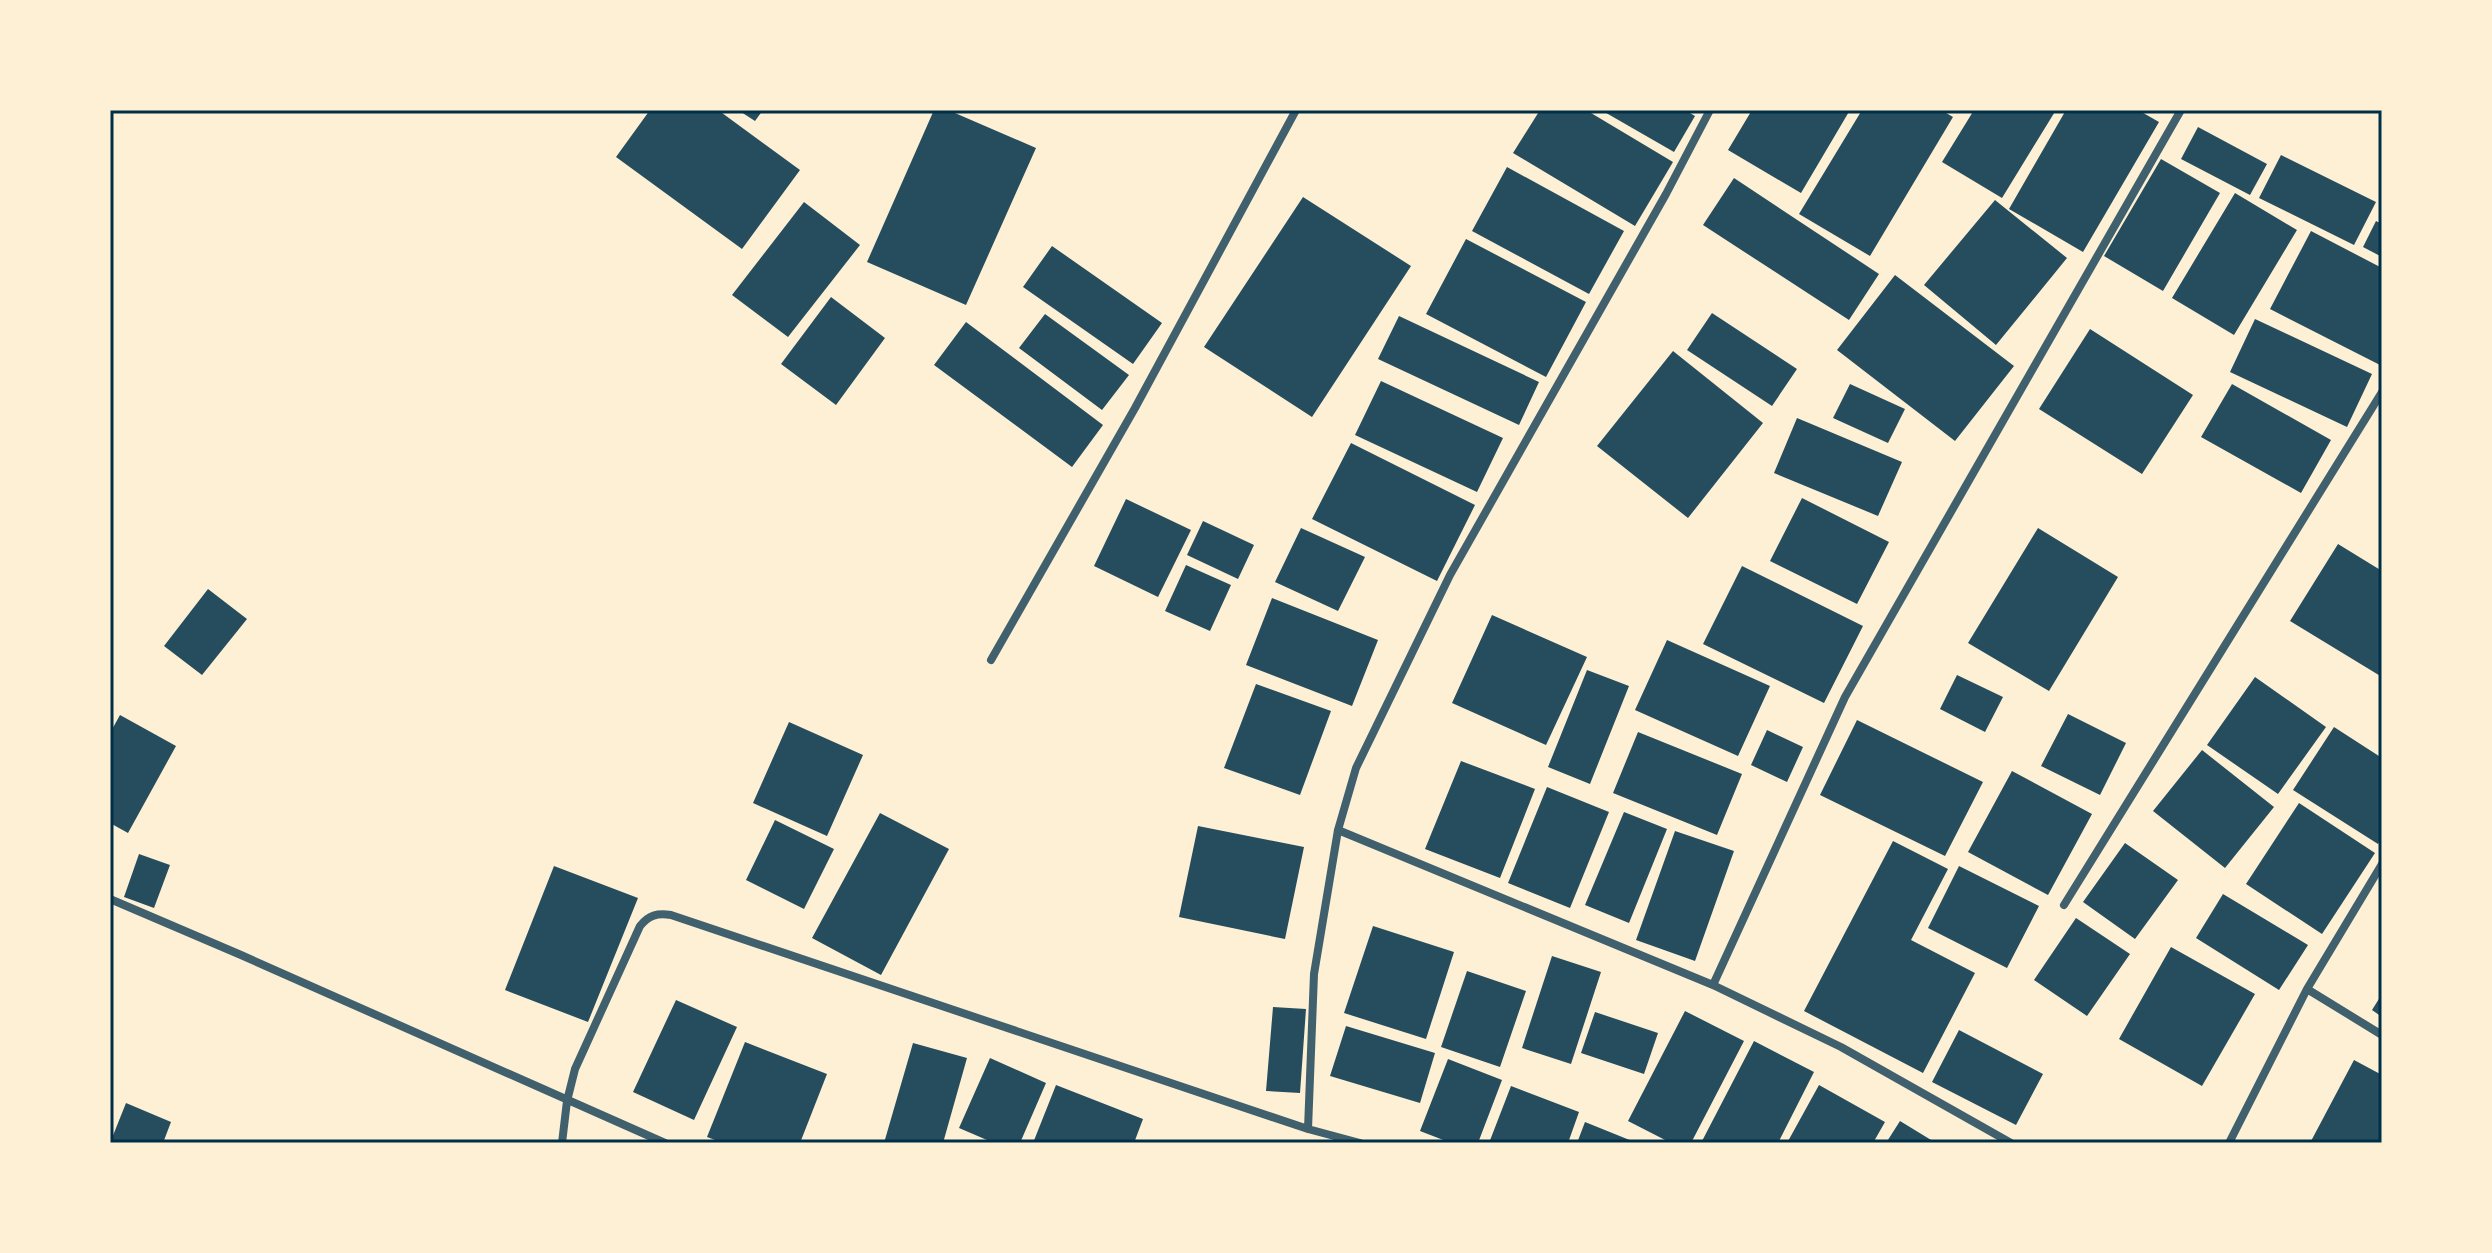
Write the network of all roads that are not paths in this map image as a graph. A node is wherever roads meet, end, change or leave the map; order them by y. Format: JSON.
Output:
{"nodes":[{"id":1,"x":1296,"y":110,"type":"edge"},
{"id":2,"x":1710,"y":110,"type":"edge"},
{"id":3,"x":2181,"y":110,"type":"edge"},
{"id":4,"x":2382,"y":392,"type":"edge"},
{"id":5,"x":991,"y":660,"type":"dead end"},
{"id":6,"x":1338,"y":830,"type":"junction"},
{"id":7,"x":2382,"y":864,"type":"edge"},
{"id":8,"x":110,"y":899,"type":"edge"},
{"id":9,"x":2064,"y":905,"type":"dead end"},
{"id":10,"x":1713,"y":985,"type":"junction"},
{"id":11,"x":2307,"y":989,"type":"junction"},
{"id":12,"x":2382,"y":1035,"type":"edge"},
{"id":13,"x":567,"y":1101,"type":"junction"},
{"id":14,"x":1308,"y":1129,"type":"junction"},
{"id":15,"x":562,"y":1143,"type":"edge"},
{"id":16,"x":665,"y":1143,"type":"edge"},
{"id":17,"x":1360,"y":1143,"type":"edge"},
{"id":18,"x":2011,"y":1143,"type":"edge"},
{"id":19,"x":2229,"y":1143,"type":"edge"}],
"edges":[{"from":1,"to":5,"type":"street"},
{"from":2,"to":6,"type":"street"},
{"from":3,"to":10,"type":"street"},
{"from":4,"to":9,"type":"street"},
{"from":6,"to":10,"type":"street"},
{"from":6,"to":14,"type":"street"},
{"from":7,"to":11,"type":"street"},
{"from":8,"to":13,"type":"street"},
{"from":10,"to":18,"type":"street"},
{"from":11,"to":12,"type":"street"},
{"from":11,"to":19,"type":"street"},
{"from":13,"to":14,"type":"street"},
{"from":13,"to":15,"type":"street"},
{"from":13,"to":16,"type":"street"},
{"from":14,"to":17,"type":"street"}]}
